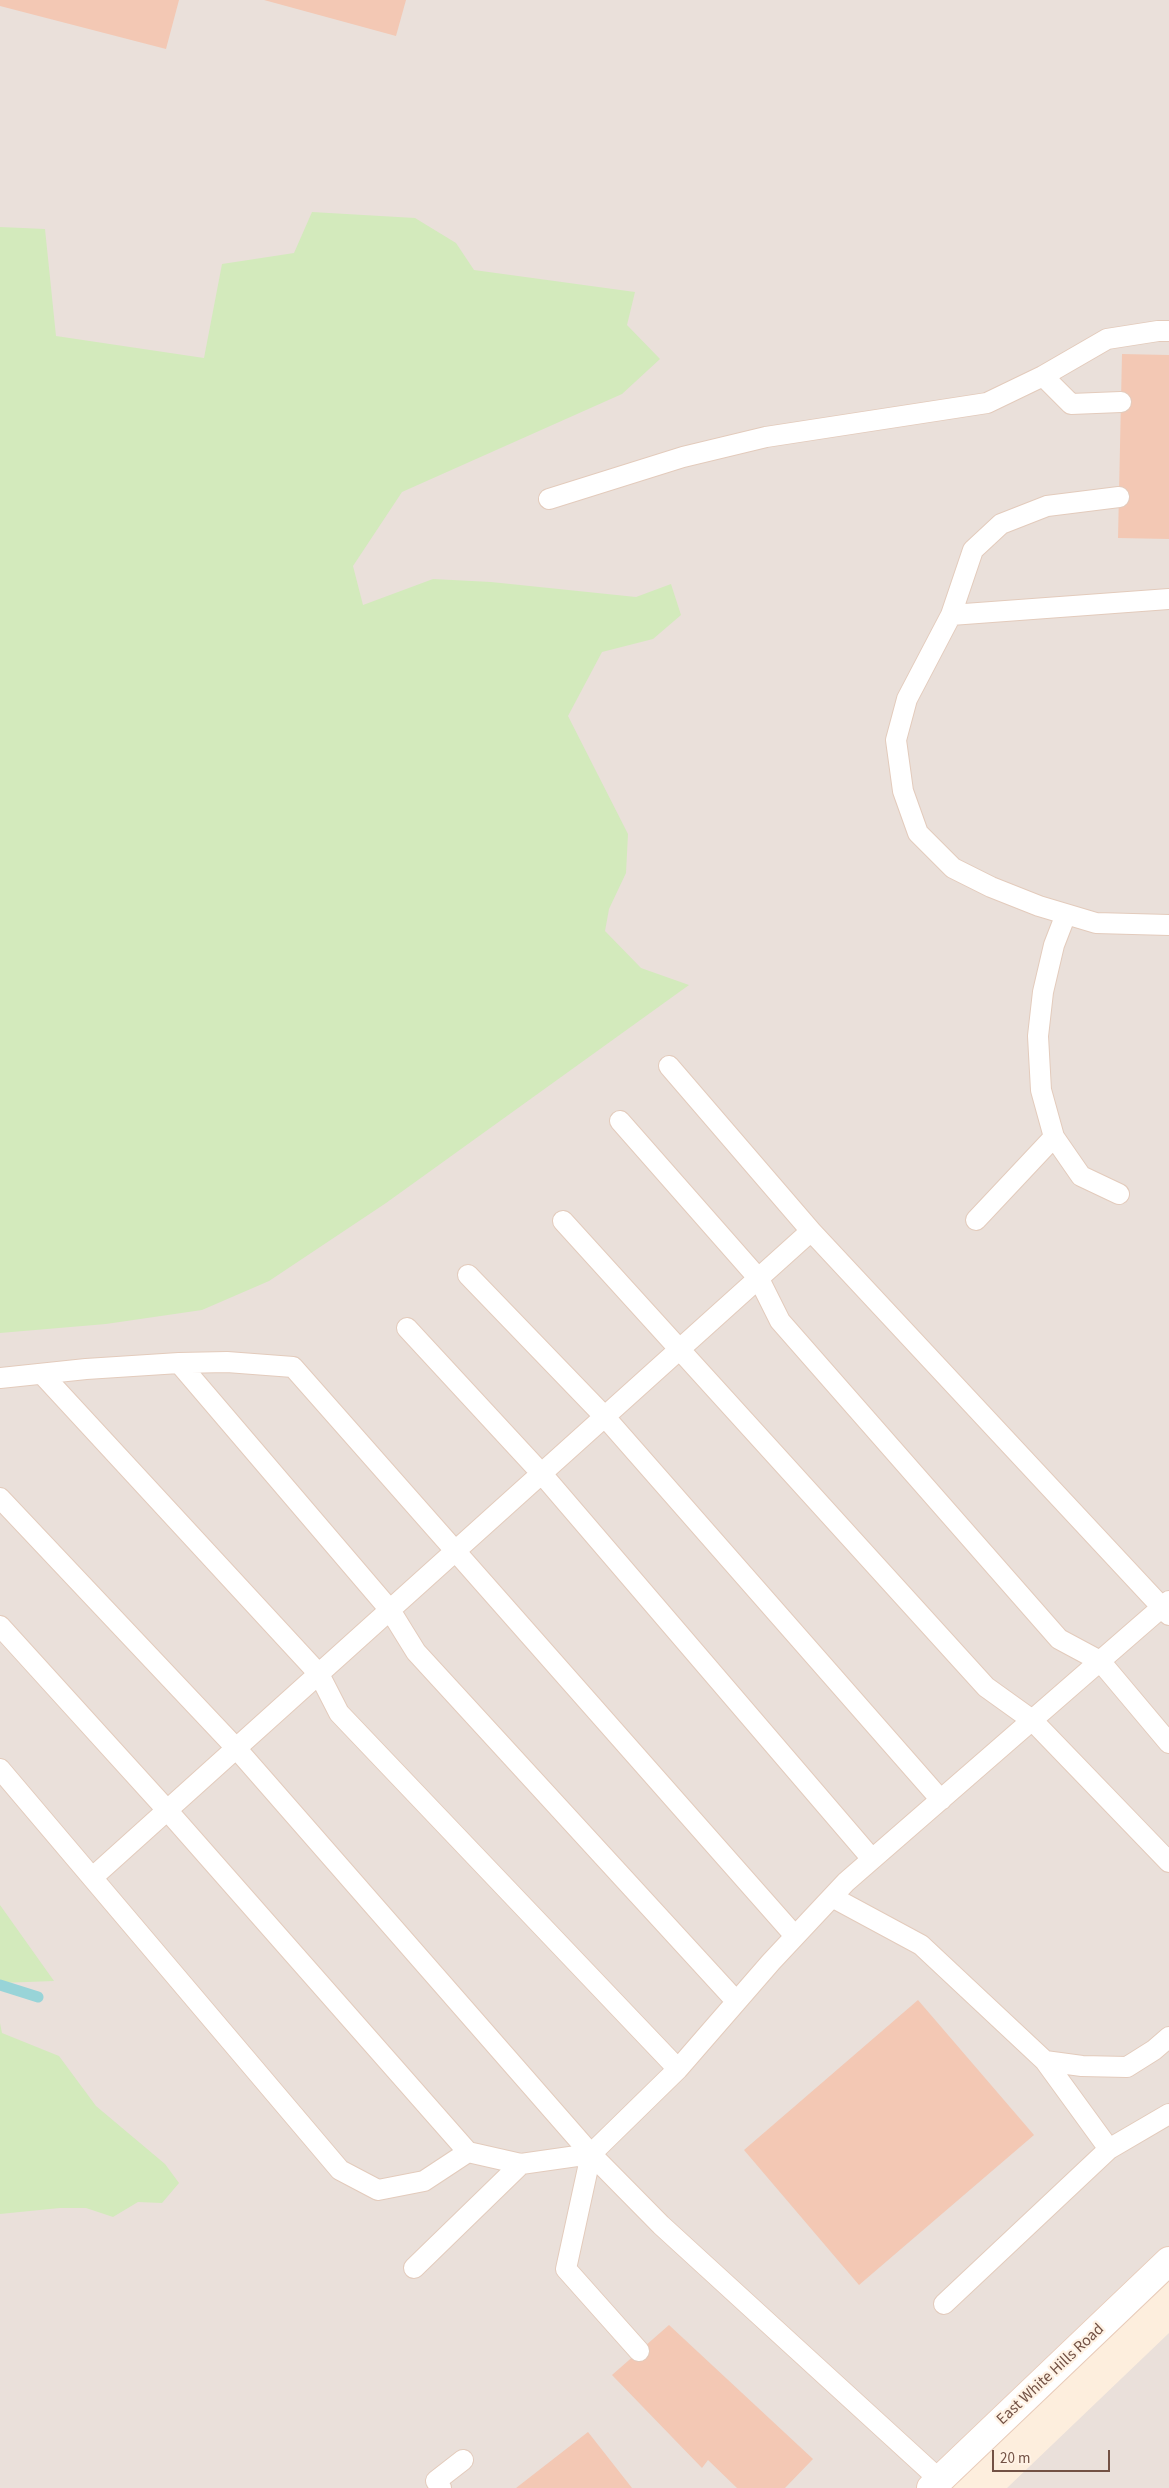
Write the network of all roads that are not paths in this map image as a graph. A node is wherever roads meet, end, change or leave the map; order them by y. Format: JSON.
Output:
{"nodes":[{"id":1,"x":1169,"y":331,"type":"edge"},
{"id":2,"x":1043,"y":376,"type":"junction"},
{"id":3,"x":1121,"y":402,"type":"dead end"},
{"id":4,"x":1119,"y":497,"type":"dead end"},
{"id":5,"x":549,"y":498,"type":"dead end"},
{"id":6,"x":1169,"y":598,"type":"edge"},
{"id":7,"x":951,"y":615,"type":"junction"},
{"id":8,"x":1066,"y":914,"type":"junction"},
{"id":9,"x":1169,"y":925,"type":"edge"},
{"id":10,"x":669,"y":1066,"type":"dead end"},
{"id":11,"x":620,"y":1121,"type":"dead end"},
{"id":12,"x":1054,"y":1137,"type":"junction"},
{"id":13,"x":1119,"y":1194,"type":"dead end"},
{"id":14,"x":976,"y":1220,"type":"dead end"},
{"id":15,"x":563,"y":1221,"type":"dead end"},
{"id":16,"x":811,"y":1232,"type":"junction"},
{"id":17,"x":468,"y":1275,"type":"dead end"},
{"id":18,"x":759,"y":1278,"type":"junction"},
{"id":19,"x":407,"y":1328,"type":"dead end"},
{"id":20,"x":678,"y":1351,"type":"junction"},
{"id":21,"x":179,"y":1363,"type":"junction"},
{"id":22,"x":42,"y":1374,"type":"junction"},
{"id":23,"x":0,"y":1378,"type":"edge"},
{"id":24,"x":605,"y":1417,"type":"junction"},
{"id":25,"x":542,"y":1474,"type":"junction"},
{"id":26,"x":0,"y":1498,"type":"edge"},
{"id":27,"x":456,"y":1551,"type":"junction"},
{"id":28,"x":1167,"y":1608,"type":"edge"},
{"id":29,"x":390,"y":1610,"type":"junction"},
{"id":30,"x":0,"y":1626,"type":"edge"},
{"id":31,"x":1100,"y":1661,"type":"junction"},
{"id":32,"x":318,"y":1674,"type":"junction"},
{"id":33,"x":1032,"y":1720,"type":"junction"},
{"id":34,"x":1169,"y":1742,"type":"edge"},
{"id":35,"x":236,"y":1748,"type":"junction"},
{"id":36,"x":0,"y":1769,"type":"edge"},
{"id":37,"x":941,"y":1800,"type":"junction"},
{"id":38,"x":168,"y":1810,"type":"junction"},
{"id":39,"x":872,"y":1859,"type":"junction"},
{"id":40,"x":1169,"y":1862,"type":"edge"},
{"id":41,"x":93,"y":1877,"type":"junction"},
{"id":42,"x":832,"y":1897,"type":"junction"},
{"id":43,"x":795,"y":1936,"type":"junction"},
{"id":44,"x":736,"y":2001,"type":"junction"},
{"id":45,"x":1169,"y":2037,"type":"edge"},
{"id":46,"x":1045,"y":2061,"type":"junction"},
{"id":47,"x":678,"y":2069,"type":"junction"},
{"id":48,"x":1169,"y":2114,"type":"edge"},
{"id":49,"x":1109,"y":2149,"type":"junction"},
{"id":50,"x":468,"y":2152,"type":"junction"},
{"id":51,"x":592,"y":2154,"type":"junction"},
{"id":52,"x":521,"y":2164,"type":"junction"},
{"id":53,"x":1169,"y":2261,"type":"edge"},
{"id":54,"x":414,"y":2268,"type":"dead end"},
{"id":55,"x":944,"y":2304,"type":"dead end"},
{"id":56,"x":640,"y":2351,"type":"dead end"},
{"id":57,"x":463,"y":2460,"type":"dead end"},
{"id":58,"x":936,"y":2484,"type":"edge"},
{"id":59,"x":441,"y":2488,"type":"edge"}],
"edges":[{"from":1,"to":2,"type":"lane"},
{"from":2,"to":3,"type":"lane"},
{"from":2,"to":5,"type":"lane"},
{"from":4,"to":7,"type":"lane"},
{"from":6,"to":7,"type":"lane"},
{"from":7,"to":8,"type":"lane"},
{"from":8,"to":9,"type":"lane"},
{"from":8,"to":12,"type":"lane"},
{"from":10,"to":16,"type":"lane"},
{"from":11,"to":18,"type":"lane"},
{"from":12,"to":13,"type":"lane"},
{"from":12,"to":14,"type":"lane"},
{"from":15,"to":20,"type":"lane"},
{"from":16,"to":18,"type":"lane"},
{"from":16,"to":28,"type":"lane"},
{"from":17,"to":24,"type":"lane"},
{"from":18,"to":20,"type":"lane"},
{"from":18,"to":31,"type":"lane"},
{"from":19,"to":25,"type":"lane"},
{"from":20,"to":24,"type":"lane"},
{"from":20,"to":33,"type":"lane"},
{"from":21,"to":22,"type":"lane"},
{"from":21,"to":27,"type":"lane"},
{"from":21,"to":29,"type":"lane"},
{"from":22,"to":23,"type":"lane"},
{"from":22,"to":32,"type":"lane"},
{"from":24,"to":25,"type":"lane"},
{"from":24,"to":37,"type":"lane"},
{"from":25,"to":27,"type":"lane"},
{"from":25,"to":39,"type":"lane"},
{"from":26,"to":35,"type":"lane"},
{"from":27,"to":29,"type":"lane"},
{"from":27,"to":43,"type":"lane"},
{"from":28,"to":31,"type":"lane"},
{"from":29,"to":32,"type":"lane"},
{"from":29,"to":44,"type":"lane"},
{"from":30,"to":38,"type":"lane"},
{"from":31,"to":33,"type":"lane"},
{"from":31,"to":34,"type":"lane"},
{"from":32,"to":35,"type":"lane"},
{"from":32,"to":47,"type":"lane"},
{"from":33,"to":37,"type":"lane"},
{"from":33,"to":40,"type":"lane"},
{"from":35,"to":38,"type":"lane"},
{"from":35,"to":51,"type":"lane"},
{"from":36,"to":41,"type":"lane"},
{"from":37,"to":39,"type":"lane"},
{"from":38,"to":41,"type":"lane"},
{"from":38,"to":50,"type":"lane"},
{"from":39,"to":42,"type":"lane"},
{"from":41,"to":50,"type":"lane"},
{"from":42,"to":43,"type":"lane"},
{"from":42,"to":46,"type":"lane"},
{"from":43,"to":44,"type":"lane"},
{"from":44,"to":47,"type":"lane"},
{"from":45,"to":46,"type":"lane"},
{"from":46,"to":49,"type":"lane"},
{"from":47,"to":51,"type":"lane"},
{"from":48,"to":49,"type":"lane"},
{"from":49,"to":55,"type":"lane"},
{"from":50,"to":52,"type":"lane"},
{"from":51,"to":52,"type":"lane"},
{"from":51,"to":56,"type":"lane"},
{"from":51,"to":58,"type":"lane"},
{"from":52,"to":54,"type":"lane"},
{"from":53,"to":58,"type":"main road","name":"East White Hills Road"},
{"from":57,"to":59,"type":"lane"}]}
